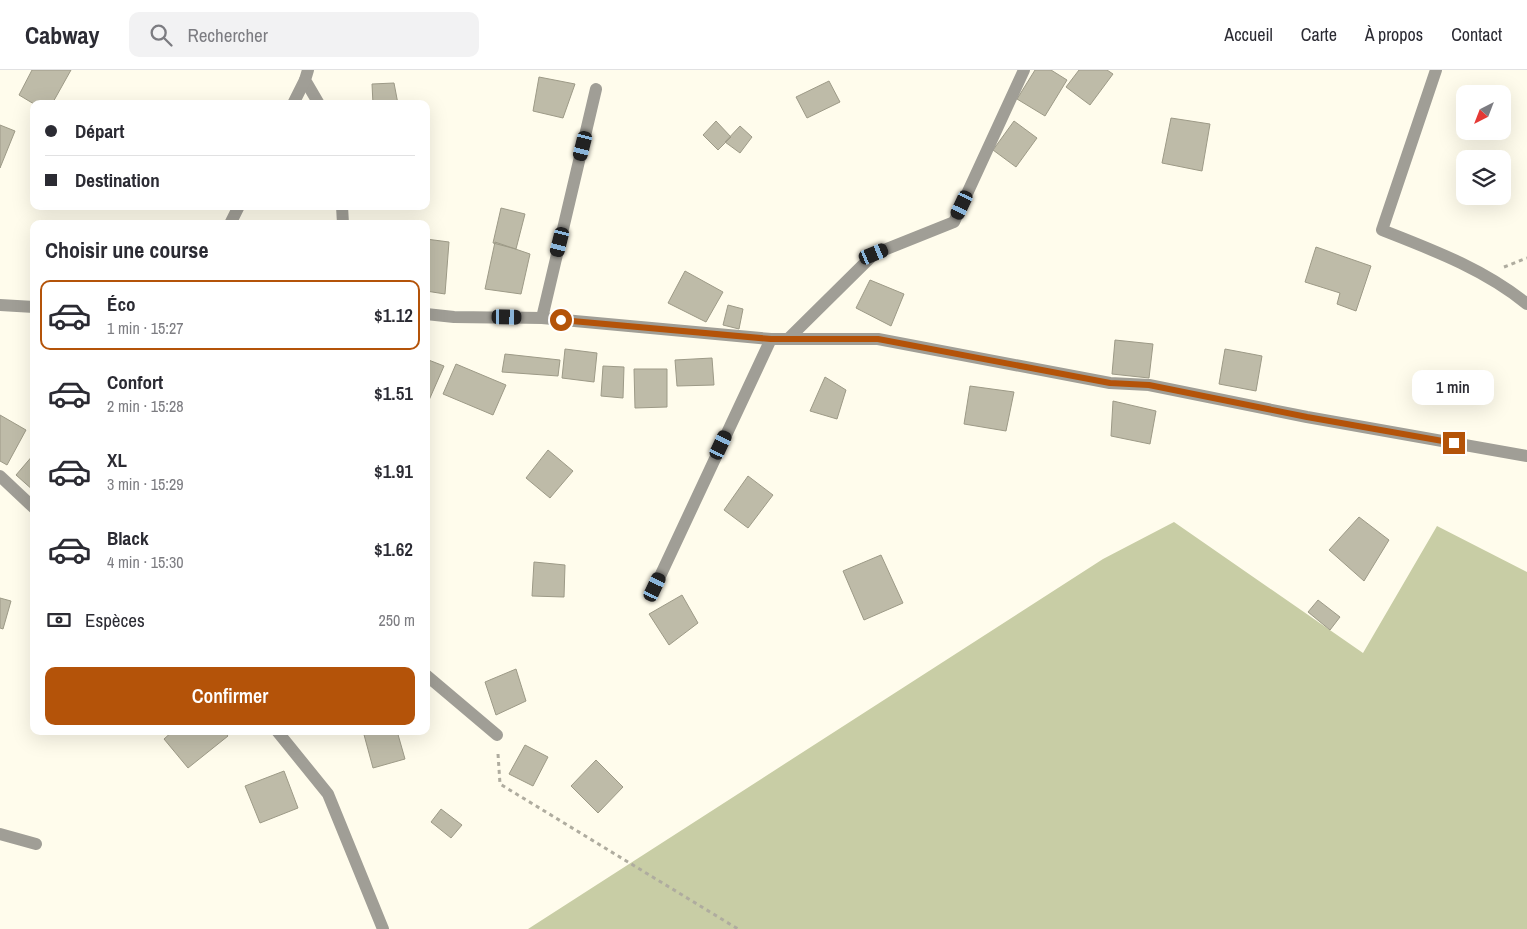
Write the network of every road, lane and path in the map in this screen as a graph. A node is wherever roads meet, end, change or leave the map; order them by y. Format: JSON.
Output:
{"nodes":[{"id":1,"x":1024,"y":70,"type":"edge"},
{"id":2,"x":1436,"y":70,"type":"edge"},
{"id":3,"x":306,"y":75,"type":"edge"},
{"id":4,"x":596,"y":89,"type":"dead end"},
{"id":5,"x":295,"y":100,"type":"edge"},
{"id":6,"x":317,"y":100,"type":"edge"},
{"id":7,"x":1527,"y":304,"type":"edge"},
{"id":8,"x":0,"y":305,"type":"edge"},
{"id":9,"x":30,"y":307,"type":"edge"},
{"id":10,"x":430,"y":314,"type":"edge"},
{"id":11,"x":542,"y":318,"type":"junction"},
{"id":12,"x":771,"y":339,"type":"junction"},
{"id":13,"x":788,"y":339,"type":"junction"},
{"id":14,"x":1527,"y":456,"type":"edge"},
{"id":15,"x":0,"y":476,"type":"edge"},
{"id":16,"x":30,"y":504,"type":"edge"},
{"id":17,"x":655,"y":587,"type":"dead end"},
{"id":18,"x":430,"y":678,"type":"edge"},
{"id":19,"x":280,"y":735,"type":"edge"},
{"id":20,"x":497,"y":735,"type":"joint"},
{"id":21,"x":0,"y":834,"type":"edge"},
{"id":22,"x":36,"y":844,"type":"dead end"},
{"id":23,"x":383,"y":929,"type":"edge"},
{"id":24,"x":738,"y":929,"type":"edge"}],
"edges":[{"from":1,"to":13,"type":"street"},
{"from":2,"to":7,"type":"street"},
{"from":3,"to":5,"type":"street"},
{"from":3,"to":6,"type":"street"},
{"from":4,"to":11,"type":"street"},
{"from":8,"to":9,"type":"street"},
{"from":10,"to":11,"type":"street"},
{"from":11,"to":12,"type":"street"},
{"from":12,"to":13,"type":"street"},
{"from":12,"to":17,"type":"street"},
{"from":13,"to":14,"type":"street"},
{"from":15,"to":16,"type":"street"},
{"from":18,"to":20,"type":"street"},
{"from":19,"to":23,"type":"street"},
{"from":20,"to":24,"type":"path"},
{"from":21,"to":22,"type":"street"}]}
